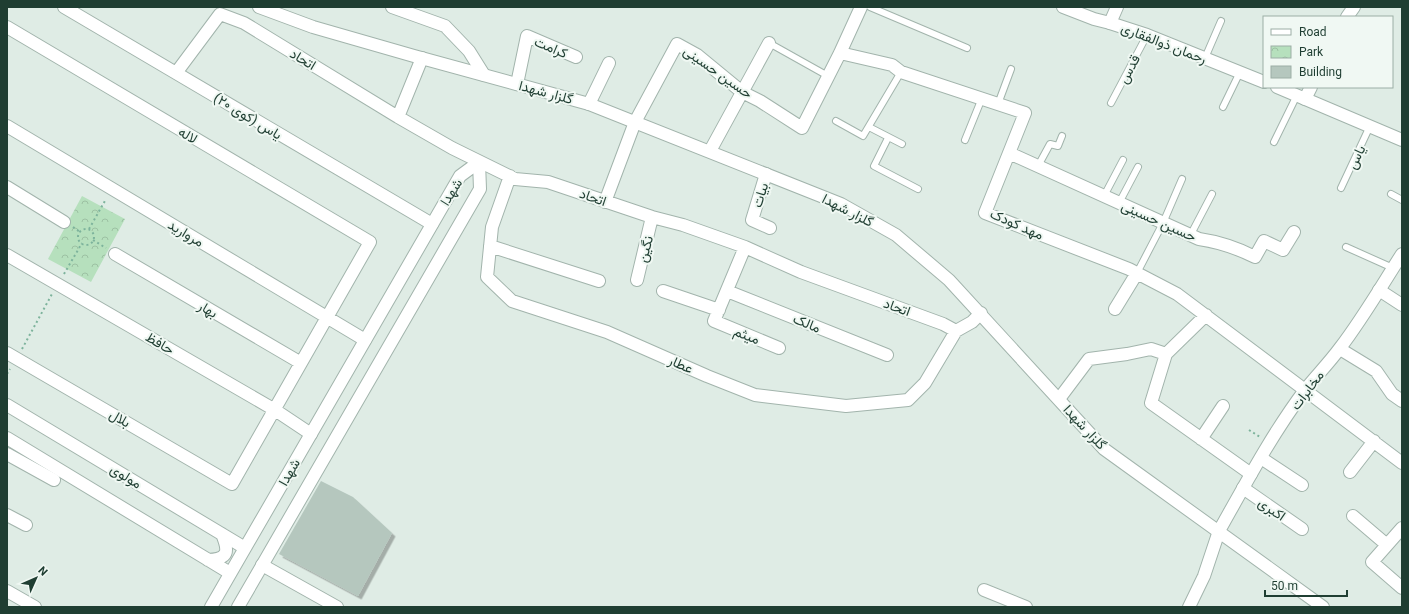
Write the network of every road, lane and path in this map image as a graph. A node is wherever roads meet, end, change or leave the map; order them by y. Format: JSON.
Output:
{"nodes":[{"id":1,"x":64,"y":7,"type":"edge"},
{"id":2,"x":259,"y":7,"type":"edge"},
{"id":3,"x":392,"y":7,"type":"edge"},
{"id":4,"x":861,"y":7,"type":"edge"},
{"id":5,"x":870,"y":7,"type":"edge"},
{"id":6,"x":1063,"y":7,"type":"edge"},
{"id":7,"x":1117,"y":7,"type":"edge"},
{"id":8,"x":1354,"y":7,"type":"edge"},
{"id":9,"x":406,"y":9,"type":"edge"},
{"id":10,"x":1076,"y":10,"type":"edge"},
{"id":11,"x":1348,"y":16,"type":"edge"},
{"id":12,"x":1221,"y":22,"type":"dead end"},
{"id":13,"x":1110,"y":23,"type":"junction"},
{"id":14,"x":7,"y":27,"type":"edge"},
{"id":15,"x":1148,"y":35,"type":"junction"},
{"id":16,"x":769,"y":43,"type":"joint"},
{"id":17,"x":968,"y":48,"type":"dead end"},
{"id":18,"x":840,"y":53,"type":"junction"},
{"id":19,"x":576,"y":57,"type":"dead end"},
{"id":20,"x":422,"y":58,"type":"junction"},
{"id":21,"x":1205,"y":58,"type":"junction"},
{"id":22,"x":608,"y":63,"type":"dead end"},
{"id":23,"x":1011,"y":69,"type":"dead end"},
{"id":24,"x":901,"y":72,"type":"junction"},
{"id":25,"x":1240,"y":72,"type":"junction"},
{"id":26,"x":176,"y":73,"type":"junction"},
{"id":27,"x":484,"y":75,"type":"junction"},
{"id":28,"x":828,"y":76,"type":"junction"},
{"id":29,"x":1263,"y":82,"type":"edge"},
{"id":30,"x":517,"y":84,"type":"junction"},
{"id":31,"x":1279,"y":88,"type":"edge"},
{"id":32,"x":1310,"y":88,"type":"edge"},
{"id":33,"x":742,"y":92,"type":"junction"},
{"id":34,"x":1301,"y":97,"type":"junction"},
{"id":35,"x":982,"y":98,"type":"junction"},
{"id":36,"x":1111,"y":103,"type":"dead end"},
{"id":37,"x":589,"y":104,"type":"junction"},
{"id":38,"x":998,"y":104,"type":"junction"},
{"id":39,"x":1223,"y":107,"type":"dead end"},
{"id":40,"x":398,"y":117,"type":"junction"},
{"id":41,"x":836,"y":121,"type":"dead end"},
{"id":42,"x":635,"y":122,"type":"junction"},
{"id":43,"x":7,"y":126,"type":"edge"},
{"id":44,"x":1370,"y":126,"type":"junction"},
{"id":45,"x":869,"y":127,"type":"junction"},
{"id":46,"x":1062,"y":136,"type":"dead end"},
{"id":47,"x":888,"y":138,"type":"junction"},
{"id":48,"x":965,"y":140,"type":"dead end"},
{"id":49,"x":1402,"y":140,"type":"edge"},
{"id":50,"x":1274,"y":142,"type":"dead end"},
{"id":51,"x":902,"y":144,"type":"dead end"},
{"id":52,"x":710,"y":151,"type":"junction"},
{"id":53,"x":1009,"y":152,"type":"junction"},
{"id":54,"x":1123,"y":160,"type":"dead end"},
{"id":55,"x":479,"y":162,"type":"junction"},
{"id":56,"x":1038,"y":166,"type":"junction"},
{"id":57,"x":1138,"y":168,"type":"dead end"},
{"id":58,"x":766,"y":174,"type":"junction"},
{"id":59,"x":510,"y":176,"type":"junction"},
{"id":60,"x":1182,"y":179,"type":"dead end"},
{"id":61,"x":7,"y":187,"type":"edge"},
{"id":62,"x":1341,"y":188,"type":"dead end"},
{"id":63,"x":112,"y":189,"type":"junction"},
{"id":64,"x":918,"y":189,"type":"dead end"},
{"id":65,"x":1212,"y":194,"type":"dead end"},
{"id":66,"x":1391,"y":194,"type":"dead end"},
{"id":67,"x":1104,"y":196,"type":"junction"},
{"id":68,"x":1402,"y":200,"type":"edge"},
{"id":69,"x":605,"y":202,"type":"junction"},
{"id":70,"x":1119,"y":203,"type":"junction"},
{"id":71,"x":652,"y":217,"type":"junction"},
{"id":72,"x":64,"y":222,"type":"dead end"},
{"id":73,"x":1163,"y":223,"type":"junction"},
{"id":74,"x":432,"y":224,"type":"junction"},
{"id":75,"x":770,"y":228,"type":"dead end"},
{"id":76,"x":89,"y":229,"type":"junction"},
{"id":77,"x":1294,"y":232,"type":"dead end"},
{"id":78,"x":1190,"y":236,"type":"junction"},
{"id":79,"x":93,"y":240,"type":"junction"},
{"id":80,"x":82,"y":243,"type":"junction"},
{"id":81,"x":490,"y":246,"type":"junction"},
{"id":82,"x":745,"y":247,"type":"junction"},
{"id":83,"x":1346,"y":247,"type":"dead end"},
{"id":84,"x":115,"y":254,"type":"joint"},
{"id":85,"x":1402,"y":254,"type":"edge"},
{"id":86,"x":7,"y":255,"type":"edge"},
{"id":87,"x":1393,"y":268,"type":"junction"},
{"id":88,"x":1137,"y":273,"type":"junction"},
{"id":89,"x":637,"y":280,"type":"dead end"},
{"id":90,"x":599,"y":281,"type":"dead end"},
{"id":91,"x":58,"y":284,"type":"junction"},
{"id":92,"x":1379,"y":290,"type":"junction"},
{"id":93,"x":663,"y":291,"type":"dead end"},
{"id":94,"x":727,"y":291,"type":"junction"},
{"id":95,"x":1402,"y":305,"type":"edge"},
{"id":96,"x":1115,"y":309,"type":"dead end"},
{"id":97,"x":719,"y":310,"type":"junction"},
{"id":98,"x":981,"y":313,"type":"junction"},
{"id":99,"x":1206,"y":316,"type":"junction"},
{"id":100,"x":327,"y":317,"type":"junction"},
{"id":101,"x":956,"y":331,"type":"junction"},
{"id":102,"x":365,"y":340,"type":"junction"},
{"id":103,"x":779,"y":348,"type":"dead end"},
{"id":104,"x":1340,"y":349,"type":"junction"},
{"id":105,"x":1166,"y":354,"type":"junction"},
{"id":106,"x":887,"y":355,"type":"dead end"},
{"id":107,"x":12,"y":356,"type":"edge"},
{"id":108,"x":301,"y":363,"type":"junction"},
{"id":109,"x":7,"y":374,"type":"edge"},
{"id":110,"x":1305,"y":390,"type":"junction"},
{"id":111,"x":1059,"y":399,"type":"junction"},
{"id":112,"x":1402,"y":401,"type":"edge"},
{"id":113,"x":7,"y":405,"type":"edge"},
{"id":114,"x":1223,"y":406,"type":"dead end"},
{"id":115,"x":275,"y":410,"type":"junction"},
{"id":116,"x":311,"y":434,"type":"junction"},
{"id":117,"x":7,"y":438,"type":"edge"},
{"id":118,"x":1201,"y":439,"type":"junction"},
{"id":119,"x":1374,"y":442,"type":"junction"},
{"id":120,"x":7,"y":454,"type":"edge"},
{"id":121,"x":1261,"y":458,"type":"junction"},
{"id":122,"x":1402,"y":463,"type":"edge"},
{"id":123,"x":1350,"y":472,"type":"dead end"},
{"id":124,"x":1251,"y":474,"type":"junction"},
{"id":125,"x":54,"y":480,"type":"dead end"},
{"id":126,"x":1302,"y":485,"type":"dead end"},
{"id":127,"x":1242,"y":488,"type":"junction"},
{"id":128,"x":7,"y":515,"type":"edge"},
{"id":129,"x":1353,"y":516,"type":"dead end"},
{"id":130,"x":26,"y":525,"type":"dead end"},
{"id":131,"x":1402,"y":528,"type":"edge"},
{"id":132,"x":1302,"y":529,"type":"dead end"},
{"id":133,"x":1219,"y":531,"type":"junction"},
{"id":134,"x":222,"y":534,"type":"junction"},
{"id":135,"x":1387,"y":545,"type":"junction"},
{"id":136,"x":245,"y":548,"type":"junction"},
{"id":137,"x":208,"y":560,"type":"junction"},
{"id":138,"x":262,"y":565,"type":"junction"},
{"id":139,"x":230,"y":573,"type":"junction"},
{"id":140,"x":1402,"y":588,"type":"edge"},
{"id":141,"x":984,"y":590,"type":"dead end"},
{"id":142,"x":7,"y":591,"type":"edge"},
{"id":143,"x":35,"y":607,"type":"edge"},
{"id":144,"x":211,"y":607,"type":"edge"},
{"id":145,"x":238,"y":607,"type":"edge"},
{"id":146,"x":337,"y":607,"type":"edge"},
{"id":147,"x":1026,"y":607,"type":"edge"},
{"id":148,"x":1189,"y":607,"type":"edge"},
{"id":149,"x":1323,"y":607,"type":"edge"}],
"edges":[{"from":1,"to":26,"type":"street","name":"یاس (کوی ۲۰)"},
{"from":2,"to":20,"type":"street","name":"گلزار شهدا"},
{"from":3,"to":9,"type":"street"},
{"from":4,"to":18,"type":"street","name":"حسین حسینی"},
{"from":5,"to":17,"type":"lane"},
{"from":6,"to":10,"type":"street","name":"رحمان ذوالفقاری"},
{"from":7,"to":13,"type":"street"},
{"from":8,"to":11,"type":"street"},
{"from":9,"to":27,"type":"street"},
{"from":10,"to":13,"type":"street","name":"رحمان ذوالفقاری"},
{"from":12,"to":21,"type":"lane"},
{"from":13,"to":15,"type":"street","name":"رحمان ذوالفقاری"},
{"from":14,"to":100,"type":"street","name":"لاله"},
{"from":15,"to":21,"type":"street","name":"رحمان ذوالفقاری"},
{"from":15,"to":36,"type":"lane","name":"قدس"},
{"from":16,"to":28,"type":"lane"},
{"from":16,"to":33,"type":"street"},
{"from":18,"to":24,"type":"street","name":"مهد کودک"},
{"from":18,"to":28,"type":"street","name":"حسین حسینی"},
{"from":19,"to":30,"type":"street","name":"کرامت"},
{"from":20,"to":27,"type":"street","name":"گلزار شهدا"},
{"from":20,"to":40,"type":"street"},
{"from":21,"to":25,"type":"street","name":"رحمان ذوالفقاری"},
{"from":22,"to":37,"type":"street"},
{"from":23,"to":38,"type":"lane"},
{"from":24,"to":35,"type":"street","name":"مهد کودک"},
{"from":24,"to":45,"type":"lane"},
{"from":25,"to":29,"type":"street","name":"رحمان ذوالفقاری"},
{"from":25,"to":39,"type":"lane"},
{"from":26,"to":40,"type":"street","name":"اتحاد"},
{"from":26,"to":74,"type":"street","name":"یاس (کوی ۲۰)"},
{"from":27,"to":30,"type":"street","name":"گلزار شهدا"},
{"from":28,"to":33,"type":"street","name":"حسین حسینی"},
{"from":30,"to":37,"type":"street","name":"گلزار شهدا"},
{"from":31,"to":34,"type":"street"},
{"from":32,"to":34,"type":"street"},
{"from":33,"to":42,"type":"street","name":"حسین حسینی"},
{"from":33,"to":52,"type":"street"},
{"from":34,"to":44,"type":"street"},
{"from":34,"to":50,"type":"lane"},
{"from":35,"to":38,"type":"street","name":"مهد کودک"},
{"from":35,"to":48,"type":"lane"},
{"from":37,"to":42,"type":"street","name":"گلزار شهدا"},
{"from":38,"to":53,"type":"street","name":"مهد کودک"},
{"from":40,"to":55,"type":"street","name":"اتحاد"},
{"from":41,"to":45,"type":"lane"},
{"from":42,"to":52,"type":"street","name":"گلزار شهدا"},
{"from":42,"to":69,"type":"street"},
{"from":43,"to":63,"type":"street","name":"مروارید"},
{"from":44,"to":49,"type":"street"},
{"from":44,"to":62,"type":"lane","name":"یاس"},
{"from":45,"to":47,"type":"lane"},
{"from":46,"to":56,"type":"lane"},
{"from":47,"to":51,"type":"lane"},
{"from":47,"to":64,"type":"lane"},
{"from":52,"to":58,"type":"street","name":"گلزار شهدا"},
{"from":53,"to":56,"type":"street","name":"حسین حسینی"},
{"from":53,"to":88,"type":"street","name":"مهد کودک"},
{"from":54,"to":67,"type":"lane"},
{"from":55,"to":59,"type":"street","name":"اتحاد"},
{"from":55,"to":74,"type":"street","name":"شهدا"},
{"from":55,"to":138,"type":"street","name":"شهدا"},
{"from":56,"to":67,"type":"street","name":"حسین حسینی"},
{"from":57,"to":70,"type":"lane"},
{"from":58,"to":75,"type":"street","name":"بیات"},
{"from":58,"to":98,"type":"street","name":"گلزار شهدا"},
{"from":59,"to":69,"type":"street","name":"اتحاد"},
{"from":59,"to":81,"type":"street","name":"عطار"},
{"from":60,"to":73,"type":"lane"},
{"from":61,"to":72,"type":"street"},
{"from":63,"to":76,"type":"path"},
{"from":63,"to":100,"type":"street","name":"مروارید"},
{"from":65,"to":78,"type":"lane"},
{"from":66,"to":68,"type":"lane"},
{"from":67,"to":70,"type":"street","name":"حسین حسینی"},
{"from":69,"to":71,"type":"street","name":"اتحاد"},
{"from":70,"to":73,"type":"street","name":"حسین حسینی"},
{"from":71,"to":82,"type":"street","name":"اتحاد"},
{"from":71,"to":89,"type":"street","name":"نگین"},
{"from":73,"to":78,"type":"street","name":"حسین حسینی"},
{"from":73,"to":88,"type":"lane"},
{"from":74,"to":102,"type":"street","name":"شهدا"},
{"from":76,"to":79,"type":"path"},
{"from":76,"to":80,"type":"path"},
{"from":77,"to":78,"type":"street","name":"حسین حسینی"},
{"from":79,"to":80,"type":"path"},
{"from":79,"to":84,"type":"path"},
{"from":80,"to":91,"type":"path"},
{"from":81,"to":90,"type":"street"},
{"from":81,"to":101,"type":"street","name":"عطار"},
{"from":82,"to":94,"type":"street"},
{"from":82,"to":101,"type":"street","name":"اتحاد"},
{"from":83,"to":87,"type":"lane"},
{"from":84,"to":108,"type":"street","name":"بهار"},
{"from":85,"to":87,"type":"street","name":"مخابرات"},
{"from":86,"to":91,"type":"street","name":"حافظ"},
{"from":87,"to":92,"type":"street","name":"مخابرات"},
{"from":88,"to":96,"type":"street"},
{"from":88,"to":99,"type":"street","name":"مهد کودک"},
{"from":91,"to":107,"type":"path"},
{"from":91,"to":115,"type":"street","name":"حافظ"},
{"from":92,"to":95,"type":"street"},
{"from":92,"to":104,"type":"street","name":"مخابرات"},
{"from":93,"to":97,"type":"street"},
{"from":94,"to":97,"type":"street"},
{"from":94,"to":106,"type":"street","name":"مالک"},
{"from":97,"to":103,"type":"street","name":"میثم"},
{"from":98,"to":101,"type":"street"},
{"from":98,"to":111,"type":"street","name":"گلزار شهدا"},
{"from":99,"to":105,"type":"street"},
{"from":99,"to":110,"type":"street","name":"مهد کودک"},
{"from":100,"to":102,"type":"street","name":"مروارید"},
{"from":100,"to":108,"type":"street"},
{"from":102,"to":116,"type":"street","name":"شهدا"},
{"from":104,"to":110,"type":"street","name":"مخابرات"},
{"from":104,"to":112,"type":"street"},
{"from":105,"to":111,"type":"street"},
{"from":105,"to":118,"type":"street"},
{"from":107,"to":109,"type":"path"},
{"from":107,"to":115,"type":"street","name":"بلال"},
{"from":108,"to":115,"type":"street"},
{"from":110,"to":119,"type":"street","name":"مهد کودک"},
{"from":110,"to":121,"type":"street","name":"مخابرات"},
{"from":111,"to":133,"type":"street","name":"گلزار شهدا"},
{"from":113,"to":134,"type":"street","name":"مولوی"},
{"from":114,"to":118,"type":"street"},
{"from":115,"to":116,"type":"street","name":"حافظ"},
{"from":116,"to":136,"type":"street","name":"شهدا"},
{"from":117,"to":137,"type":"street","name":"مولوی"},
{"from":118,"to":124,"type":"street"},
{"from":119,"to":122,"type":"street","name":"مهد کودک"},
{"from":119,"to":123,"type":"street"},
{"from":120,"to":125,"type":"street"},
{"from":121,"to":124,"type":"street","name":"مخابرات"},
{"from":121,"to":126,"type":"street"},
{"from":124,"to":127,"type":"street","name":"مخابرات"},
{"from":127,"to":132,"type":"street","name":"اکبری"},
{"from":127,"to":133,"type":"street","name":"مخابرات"},
{"from":128,"to":130,"type":"street"},
{"from":129,"to":135,"type":"street"},
{"from":131,"to":135,"type":"street"},
{"from":133,"to":148,"type":"street","name":"مخابرات"},
{"from":133,"to":149,"type":"street","name":"گلزار شهدا"},
{"from":134,"to":136,"type":"street","name":"مولوی"},
{"from":134,"to":137,"type":"street"},
{"from":135,"to":140,"type":"street"},
{"from":136,"to":139,"type":"street","name":"شهدا"},
{"from":137,"to":139,"type":"street","name":"مولوی"},
{"from":138,"to":145,"type":"street","name":"شهدا"},
{"from":138,"to":146,"type":"street"},
{"from":139,"to":144,"type":"street","name":"شهدا"},
{"from":141,"to":147,"type":"street"},
{"from":142,"to":143,"type":"street"}]}
